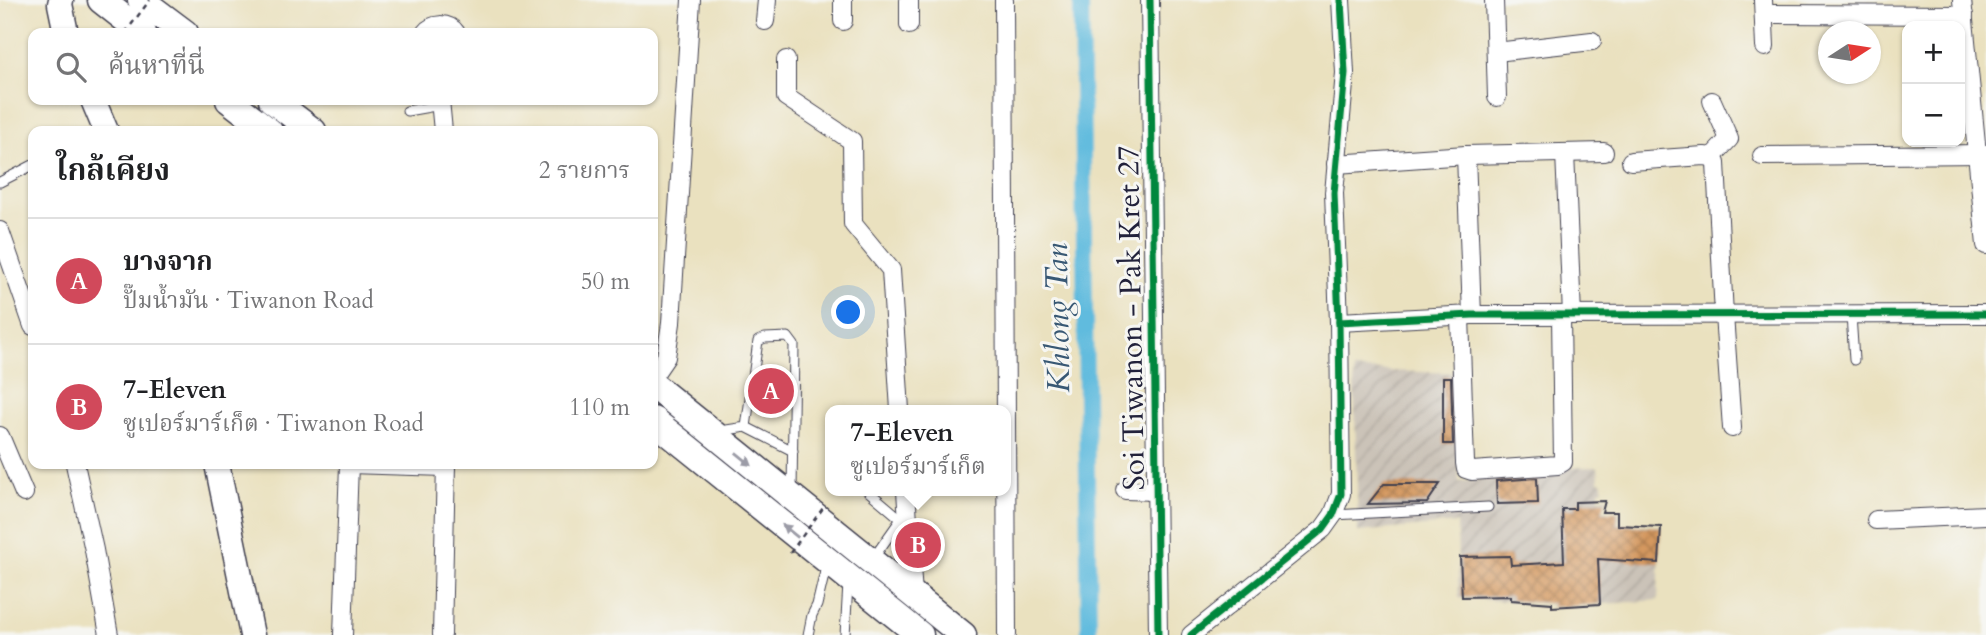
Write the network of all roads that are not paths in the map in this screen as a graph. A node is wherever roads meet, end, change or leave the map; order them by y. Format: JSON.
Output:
{"nodes":[{"id":1,"x":61,"y":0,"type":"edge"},
{"id":2,"x":101,"y":0,"type":"edge"},
{"id":3,"x":141,"y":0,"type":"edge"},
{"id":4,"x":691,"y":0,"type":"edge"},
{"id":5,"x":767,"y":0,"type":"edge"},
{"id":6,"x":843,"y":0,"type":"edge"},
{"id":7,"x":909,"y":0,"type":"edge"},
{"id":8,"x":1004,"y":0,"type":"edge"},
{"id":9,"x":1150,"y":0,"type":"edge"},
{"id":10,"x":1342,"y":0,"type":"edge"},
{"id":11,"x":1494,"y":0,"type":"edge"},
{"id":12,"x":1763,"y":7,"type":"edge"},
{"id":13,"x":1963,"y":7,"type":"edge"},
{"id":14,"x":765,"y":20,"type":"dead end"},
{"id":15,"x":843,"y":21,"type":"dead end"},
{"id":16,"x":909,"y":25,"type":"dead end"},
{"id":17,"x":65,"y":28,"type":"edge"},
{"id":18,"x":137,"y":28,"type":"edge"},
{"id":19,"x":178,"y":28,"type":"edge"},
{"id":20,"x":429,"y":28,"type":"edge"},
{"id":21,"x":450,"y":28,"type":"edge"},
{"id":22,"x":1592,"y":41,"type":"dead end"},
{"id":23,"x":1765,"y":47,"type":"dead end"},
{"id":24,"x":1496,"y":52,"type":"junction"},
{"id":25,"x":786,"y":60,"type":"dead end"},
{"id":26,"x":1497,"y":97,"type":"dead end"},
{"id":27,"x":1712,"y":101,"type":"dead end"},
{"id":28,"x":95,"y":105,"type":"edge"},
{"id":29,"x":235,"y":105,"type":"edge"},
{"id":30,"x":279,"y":105,"type":"edge"},
{"id":31,"x":429,"y":105,"type":"edge"},
{"id":32,"x":440,"y":105,"type":"edge"},
{"id":33,"x":407,"y":111,"type":"dead end"},
{"id":34,"x":104,"y":126,"type":"edge"},
{"id":35,"x":263,"y":126,"type":"edge"},
{"id":36,"x":306,"y":126,"type":"edge"},
{"id":37,"x":442,"y":126,"type":"edge"},
{"id":38,"x":1604,"y":152,"type":"dead end"},
{"id":39,"x":1565,"y":153,"type":"junction"},
{"id":40,"x":1981,"y":154,"type":"edge"},
{"id":41,"x":1466,"y":155,"type":"junction"},
{"id":42,"x":1762,"y":156,"type":"dead end"},
{"id":43,"x":1712,"y":157,"type":"junction"},
{"id":44,"x":1630,"y":161,"type":"dead end"},
{"id":45,"x":1336,"y":164,"type":"junction"},
{"id":46,"x":28,"y":167,"type":"edge"},
{"id":47,"x":0,"y":181,"type":"edge"},
{"id":48,"x":0,"y":231,"type":"edge"},
{"id":49,"x":1986,"y":245,"type":"edge"},
{"id":50,"x":28,"y":312,"type":"edge"},
{"id":51,"x":1986,"y":314,"type":"edge"},
{"id":52,"x":1466,"y":315,"type":"junction"},
{"id":53,"x":1566,"y":315,"type":"junction"},
{"id":54,"x":1724,"y":315,"type":"junction"},
{"id":55,"x":1851,"y":315,"type":"junction"},
{"id":56,"x":1339,"y":322,"type":"junction"},
{"id":57,"x":1854,"y":360,"type":"dead end"},
{"id":58,"x":658,"y":369,"type":"edge"},
{"id":59,"x":658,"y":389,"type":"edge"},
{"id":60,"x":900,"y":405,"type":"edge"},
{"id":61,"x":1006,"y":405,"type":"edge"},
{"id":62,"x":658,"y":424,"type":"edge"},
{"id":63,"x":746,"y":427,"type":"junction"},
{"id":64,"x":1732,"y":428,"type":"dead end"},
{"id":65,"x":711,"y":433,"type":"junction"},
{"id":66,"x":0,"y":436,"type":"edge"},
{"id":67,"x":793,"y":452,"type":"junction"},
{"id":68,"x":76,"y":469,"type":"edge"},
{"id":69,"x":218,"y":469,"type":"edge"},
{"id":70,"x":349,"y":469,"type":"edge"},
{"id":71,"x":446,"y":469,"type":"edge"},
{"id":72,"x":1125,"y":490,"type":"dead end"},
{"id":73,"x":1156,"y":491,"type":"junction"},
{"id":74,"x":24,"y":493,"type":"dead end"},
{"id":75,"x":874,"y":496,"type":"edge"},
{"id":76,"x":906,"y":496,"type":"edge"},
{"id":77,"x":1006,"y":496,"type":"edge"},
{"id":78,"x":792,"y":498,"type":"junction"},
{"id":79,"x":1489,"y":507,"type":"dead end"},
{"id":80,"x":1333,"y":515,"type":"junction"},
{"id":81,"x":1986,"y":515,"type":"edge"},
{"id":82,"x":1876,"y":520,"type":"dead end"},
{"id":83,"x":871,"y":562,"type":"junction"},
{"id":84,"x":838,"y":568,"type":"junction"},
{"id":85,"x":913,"y":595,"type":"junction"},
{"id":86,"x":911,"y":632,"type":"edge"},
{"id":87,"x":109,"y":635,"type":"edge"},
{"id":88,"x":252,"y":635,"type":"edge"},
{"id":89,"x":343,"y":635,"type":"edge"},
{"id":90,"x":442,"y":635,"type":"edge"},
{"id":91,"x":808,"y":635,"type":"edge"},
{"id":92,"x":845,"y":635,"type":"edge"},
{"id":93,"x":963,"y":635,"type":"edge"},
{"id":94,"x":1007,"y":635,"type":"edge"},
{"id":95,"x":1158,"y":635,"type":"edge"},
{"id":96,"x":1191,"y":635,"type":"edge"}],
"edges":[{"from":1,"to":17,"type":"street"},
{"from":2,"to":18,"type":"main road"},
{"from":3,"to":19,"type":"main road"},
{"from":4,"to":58,"type":"street"},
{"from":5,"to":14,"type":"street"},
{"from":6,"to":15,"type":"street"},
{"from":7,"to":16,"type":"street"},
{"from":8,"to":61,"type":"street"},
{"from":9,"to":73,"type":"street","name":"Soi Tiwanon - Pak Kret 27"},
{"from":10,"to":45,"type":"street"},
{"from":11,"to":24,"type":"street"},
{"from":12,"to":13,"type":"street"},
{"from":12,"to":23,"type":"street"},
{"from":13,"to":40,"type":"street"},
{"from":20,"to":21,"type":"street"},
{"from":22,"to":24,"type":"street"},
{"from":24,"to":26,"type":"street"},
{"from":25,"to":60,"type":"street"},
{"from":27,"to":43,"type":"street"},
{"from":28,"to":34,"type":"street"},
{"from":29,"to":35,"type":"main road"},
{"from":30,"to":36,"type":"main road"},
{"from":31,"to":33,"type":"lane"},
{"from":32,"to":37,"type":"street"},
{"from":38,"to":39,"type":"street"},
{"from":39,"to":41,"type":"street"},
{"from":39,"to":53,"type":"street"},
{"from":40,"to":42,"type":"street"},
{"from":40,"to":49,"type":"street"},
{"from":41,"to":45,"type":"street"},
{"from":41,"to":52,"type":"street"},
{"from":43,"to":44,"type":"street"},
{"from":43,"to":54,"type":"street"},
{"from":45,"to":56,"type":"street"},
{"from":46,"to":47,"type":"lane"},
{"from":48,"to":50,"type":"street"},
{"from":51,"to":55,"type":"street"},
{"from":52,"to":53,"type":"street"},
{"from":52,"to":53,"type":"street"},
{"from":52,"to":56,"type":"street"},
{"from":53,"to":54,"type":"street"},
{"from":54,"to":55,"type":"street"},
{"from":54,"to":64,"type":"street"},
{"from":55,"to":57,"type":"lane"},
{"from":56,"to":80,"type":"street"},
{"from":59,"to":65,"type":"main road"},
{"from":84,"to":62,"type":"main road","one_way":true},
{"from":63,"to":65,"type":"lane"},
{"from":63,"to":67,"type":"lane"},
{"from":63,"to":67,"type":"lane"},
{"from":65,"to":78,"type":"main road","one_way":true},
{"from":66,"to":74,"type":"street"},
{"from":67,"to":78,"type":"lane"},
{"from":68,"to":87,"type":"street"},
{"from":69,"to":88,"type":"street"},
{"from":70,"to":89,"type":"street"},
{"from":71,"to":90,"type":"street"},
{"from":72,"to":73,"type":"street"},
{"from":73,"to":95,"type":"street","name":"Soi Tiwanon - Pak Kret 27"},
{"from":75,"to":83,"type":"lane"},
{"from":76,"to":85,"type":"street"},
{"from":77,"to":94,"type":"street"},
{"from":78,"to":83,"type":"main road"},
{"from":79,"to":80,"type":"lane"},
{"from":80,"to":96,"type":"street"},
{"from":81,"to":82,"type":"street"},
{"from":83,"to":85,"type":"main road"},
{"from":84,"to":86,"type":"main road"},
{"from":84,"to":91,"type":"lane"},
{"from":84,"to":92,"type":"lane"},
{"from":85,"to":93,"type":"main road"}]}
